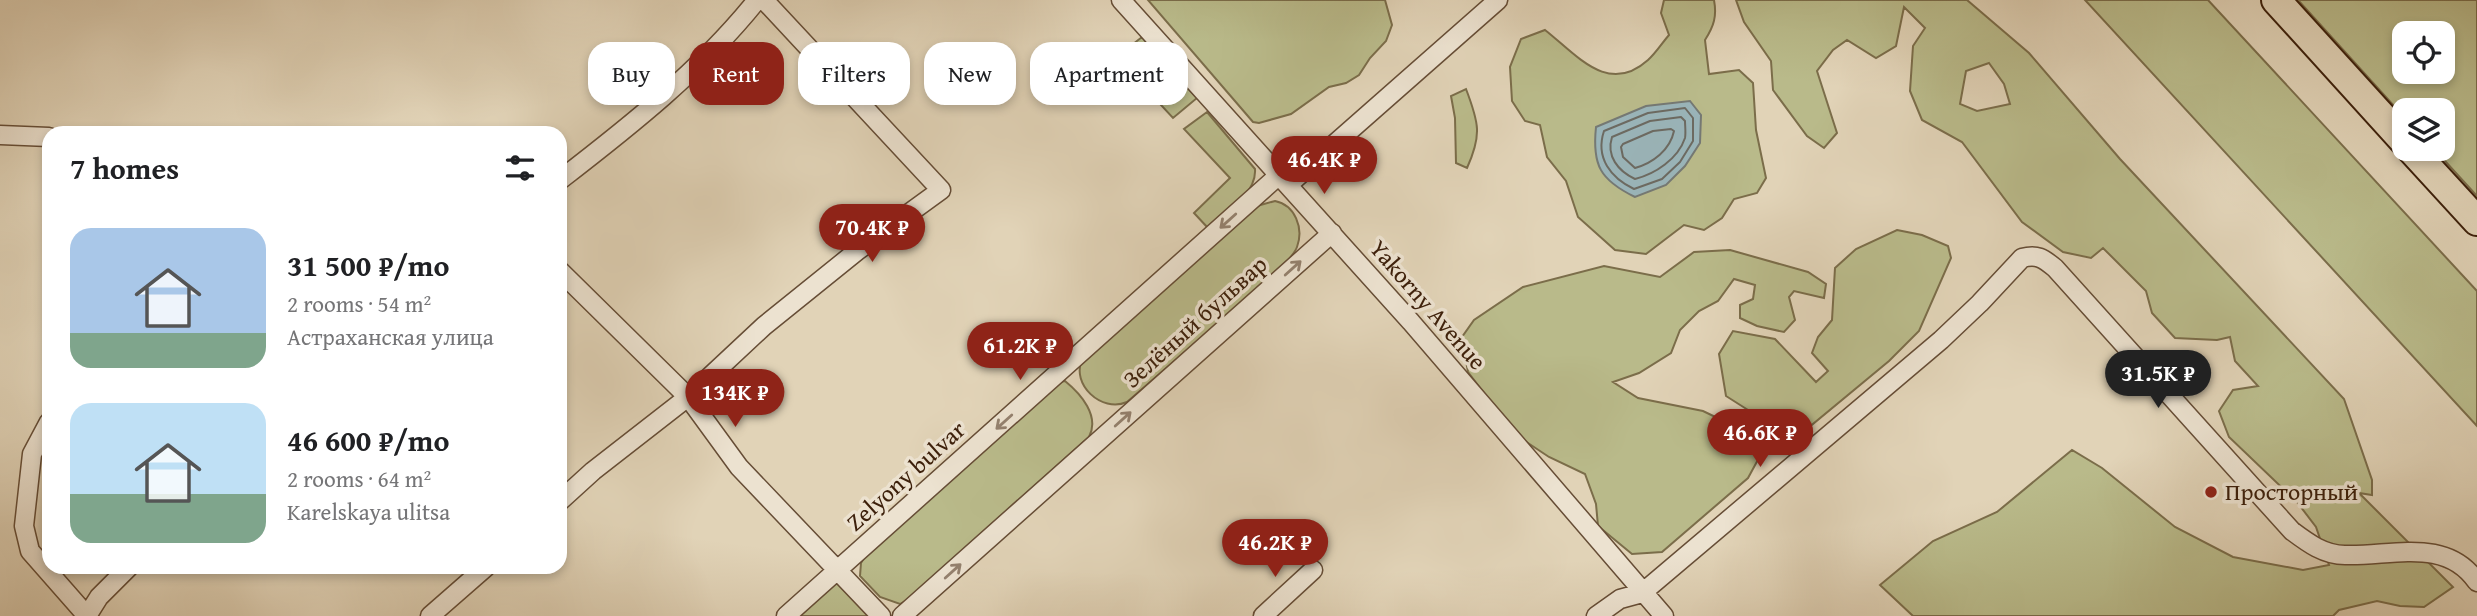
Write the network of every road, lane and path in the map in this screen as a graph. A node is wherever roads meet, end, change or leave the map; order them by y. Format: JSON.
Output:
{"nodes":[{"id":1,"x":757,"y":0,"type":"edge"},
{"id":2,"x":764,"y":0,"type":"edge"},
{"id":3,"x":1121,"y":0,"type":"edge"},
{"id":4,"x":1498,"y":0,"type":"edge"},
{"id":5,"x":2276,"y":0,"type":"edge"},
{"id":6,"x":2392,"y":128,"type":"edge"},
{"id":7,"x":0,"y":135,"type":"edge"},
{"id":8,"x":42,"y":137,"type":"edge"},
{"id":9,"x":2422,"y":161,"type":"edge"},
{"id":10,"x":567,"y":175,"type":"edge"},
{"id":11,"x":1283,"y":180,"type":"junction"},
{"id":12,"x":2477,"y":221,"type":"edge"},
{"id":13,"x":1332,"y":233,"type":"junction"},
{"id":14,"x":567,"y":278,"type":"edge"},
{"id":15,"x":688,"y":397,"type":"junction"},
{"id":16,"x":42,"y":435,"type":"edge"},
{"id":17,"x":567,"y":495,"type":"edge"},
{"id":18,"x":42,"y":565,"type":"edge"},
{"id":19,"x":838,"y":569,"type":"junction"},
{"id":20,"x":1313,"y":570,"type":"dead end"},
{"id":21,"x":50,"y":574,"type":"edge"},
{"id":22,"x":122,"y":574,"type":"edge"},
{"id":23,"x":478,"y":574,"type":"edge"},
{"id":24,"x":2477,"y":582,"type":"edge"},
{"id":25,"x":1642,"y":593,"type":"junction"},
{"id":26,"x":87,"y":616,"type":"edge"},
{"id":27,"x":430,"y":616,"type":"edge"},
{"id":28,"x":786,"y":616,"type":"edge"},
{"id":29,"x":881,"y":616,"type":"edge"},
{"id":30,"x":902,"y":616,"type":"edge"},
{"id":31,"x":1263,"y":616,"type":"edge"},
{"id":32,"x":1596,"y":616,"type":"edge"},
{"id":33,"x":1664,"y":616,"type":"edge"}],
"edges":[{"from":1,"to":10,"type":"street"},
{"from":2,"to":15,"type":"street"},
{"from":3,"to":11,"type":"street","name":"Yakorny Avenue"},
{"from":4,"to":11,"type":"street","name":"Zelyony bulvar"},
{"from":5,"to":6,"type":"main road"},
{"from":7,"to":8,"type":"street"},
{"from":9,"to":12,"type":"main road"},
{"from":11,"to":13,"type":"street","name":"Yakorny Avenue"},
{"from":11,"to":19,"type":"street","name":"Zelyony bulvar","one_way":true},
{"from":13,"to":25,"type":"street","name":"Yakorny Avenue"},
{"from":30,"to":13,"type":"street","name":"Зелёный бульвар","one_way":true},
{"from":14,"to":15,"type":"street"},
{"from":15,"to":17,"type":"street"},
{"from":15,"to":19,"type":"street"},
{"from":16,"to":18,"type":"street"},
{"from":19,"to":28,"type":"street","name":"Zelyony bulvar"},
{"from":19,"to":29,"type":"street"},
{"from":20,"to":31,"type":"street"},
{"from":21,"to":26,"type":"street"},
{"from":22,"to":26,"type":"street"},
{"from":23,"to":27,"type":"street"},
{"from":24,"to":25,"type":"street"},
{"from":25,"to":32,"type":"street"},
{"from":25,"to":33,"type":"street","name":"Yakorny Avenue"}]}
